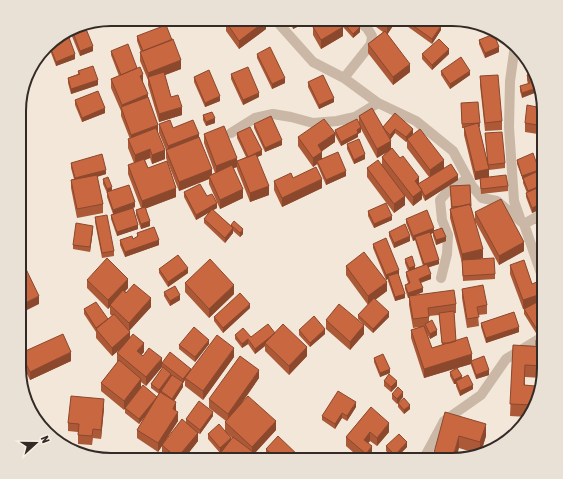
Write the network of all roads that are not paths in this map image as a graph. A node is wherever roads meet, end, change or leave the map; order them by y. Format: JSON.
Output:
{"nodes":[{"id":1,"x":281,"y":26,"type":"edge"},
{"id":2,"x":365,"y":26,"type":"edge"},
{"id":3,"x":514,"y":53,"type":"edge"},
{"id":4,"x":344,"y":78,"type":"junction"},
{"id":5,"x":378,"y":103,"type":"junction"},
{"id":6,"x":231,"y":133,"type":"dead end"},
{"id":7,"x":468,"y":178,"type":"junction"},
{"id":8,"x":537,"y":216,"type":"edge"},
{"id":9,"x":523,"y":222,"type":"junction"},
{"id":10,"x":537,"y":262,"type":"edge"},
{"id":11,"x":441,"y":278,"type":"dead end"},
{"id":12,"x":537,"y":340,"type":"edge"},
{"id":13,"x":427,"y":453,"type":"edge"}],
"edges":[{"from":1,"to":4,"type":"street"},
{"from":2,"to":4,"type":"street"},
{"from":3,"to":9,"type":"street"},
{"from":4,"to":5,"type":"street"},
{"from":5,"to":6,"type":"street"},
{"from":5,"to":7,"type":"street"},
{"from":7,"to":9,"type":"street"},
{"from":7,"to":11,"type":"street"},
{"from":8,"to":9,"type":"street"},
{"from":9,"to":10,"type":"street"},
{"from":12,"to":13,"type":"street"}]}
